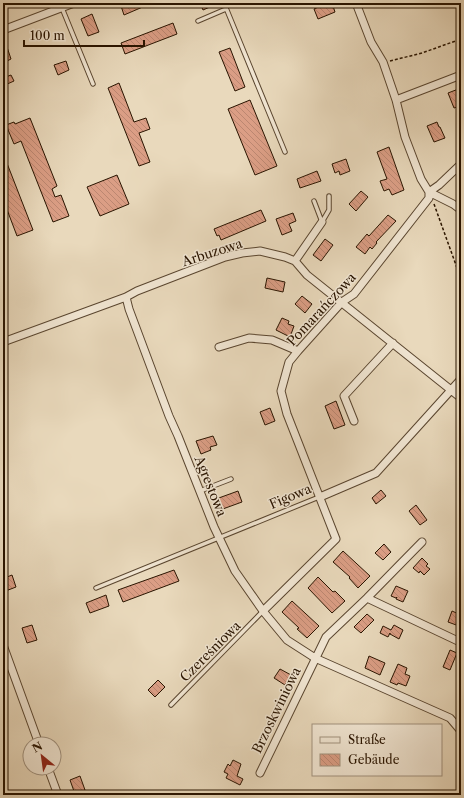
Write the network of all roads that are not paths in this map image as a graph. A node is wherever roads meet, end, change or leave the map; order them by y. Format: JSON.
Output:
{"nodes":[{"id":1,"x":74,"y":3,"type":"edge"},
{"id":2,"x":224,"y":3,"type":"edge"},
{"id":3,"x":356,"y":3,"type":"edge"},
{"id":4,"x":62,"y":8,"type":"junction"},
{"id":5,"x":226,"y":9,"type":"junction"},
{"id":6,"x":198,"y":21,"type":"dead end"},
{"id":7,"x":3,"y":30,"type":"edge"},
{"id":8,"x":461,"y":75,"type":"edge"},
{"id":9,"x":93,"y":84,"type":"dead end"},
{"id":10,"x":396,"y":100,"type":"junction"},
{"id":11,"x":284,"y":152,"type":"dead end"},
{"id":12,"x":461,"y":164,"type":"edge"},
{"id":13,"x":429,"y":195,"type":"junction"},
{"id":14,"x":329,"y":196,"type":"dead end"},
{"id":15,"x":314,"y":201,"type":"dead end"},
{"id":16,"x":461,"y":210,"type":"edge"},
{"id":17,"x":322,"y":222,"type":"junction"},
{"id":18,"x":295,"y":261,"type":"junction"},
{"id":19,"x":126,"y":297,"type":"junction"},
{"id":20,"x":342,"y":302,"type":"junction"},
{"id":21,"x":3,"y":342,"type":"edge"},
{"id":22,"x":393,"y":343,"type":"junction"},
{"id":23,"x":219,"y":347,"type":"dead end"},
{"id":24,"x":298,"y":351,"type":"junction"},
{"id":25,"x":461,"y":379,"type":"edge"},
{"id":26,"x":452,"y":390,"type":"junction"},
{"id":27,"x":461,"y":398,"type":"edge"},
{"id":28,"x":354,"y":421,"type":"dead end"},
{"id":29,"x":231,"y":479,"type":"dead end"},
{"id":30,"x":200,"y":491,"type":"junction"},
{"id":31,"x":320,"y":497,"type":"junction"},
{"id":32,"x":220,"y":539,"type":"junction"},
{"id":33,"x":422,"y":542,"type":"dead end"},
{"id":34,"x":96,"y":588,"type":"dead end"},
{"id":35,"x":367,"y":598,"type":"junction"},
{"id":36,"x":263,"y":612,"type":"junction"},
{"id":37,"x":460,"y":642,"type":"dead end"},
{"id":38,"x":3,"y":645,"type":"edge"},
{"id":39,"x":315,"y":658,"type":"junction"},
{"id":40,"x":171,"y":705,"type":"dead end"},
{"id":41,"x":461,"y":731,"type":"edge"},
{"id":42,"x":36,"y":736,"type":"edge"},
{"id":43,"x":260,"y":773,"type":"dead end"},
{"id":44,"x":51,"y":776,"type":"edge"},
{"id":45,"x":58,"y":795,"type":"edge"}],
"edges":[{"from":1,"to":4,"type":"street"},
{"from":2,"to":5,"type":"lane"},
{"from":3,"to":10,"type":"street"},
{"from":4,"to":7,"type":"street"},
{"from":4,"to":9,"type":"lane"},
{"from":5,"to":6,"type":"lane"},
{"from":5,"to":11,"type":"lane"},
{"from":8,"to":10,"type":"street"},
{"from":10,"to":13,"type":"street"},
{"from":12,"to":13,"type":"street","name":"Pomarańczowa"},
{"from":13,"to":16,"type":"street"},
{"from":13,"to":20,"type":"street","name":"Pomarańczowa"},
{"from":14,"to":17,"type":"lane"},
{"from":15,"to":17,"type":"lane"},
{"from":17,"to":18,"type":"street"},
{"from":18,"to":19,"type":"street","name":"Arbuzowa"},
{"from":18,"to":20,"type":"street"},
{"from":19,"to":21,"type":"street","name":"Arbuzowa"},
{"from":19,"to":30,"type":"street","name":"Agrestowa"},
{"from":20,"to":22,"type":"street"},
{"from":20,"to":24,"type":"street","name":"Pomarańczowa"},
{"from":22,"to":26,"type":"street"},
{"from":22,"to":28,"type":"street"},
{"from":23,"to":24,"type":"street"},
{"from":24,"to":31,"type":"street","name":"Pomarańczowa"},
{"from":25,"to":26,"type":"street","name":"Figowa"},
{"from":26,"to":27,"type":"street"},
{"from":26,"to":31,"type":"street","name":"Figowa"},
{"from":29,"to":30,"type":"lane"},
{"from":30,"to":32,"type":"street","name":"Agrestowa"},
{"from":31,"to":32,"type":"lane","name":"Figowa"},
{"from":31,"to":36,"type":"street","name":"Pomarańczowa"},
{"from":32,"to":34,"type":"lane","name":"Figowa"},
{"from":32,"to":36,"type":"street","name":"Agrestowa"},
{"from":33,"to":35,"type":"street"},
{"from":35,"to":37,"type":"street"},
{"from":35,"to":39,"type":"street"},
{"from":36,"to":39,"type":"street","name":"Agrestowa"},
{"from":36,"to":40,"type":"lane","name":"Czereśniowa"},
{"from":38,"to":42,"type":"street"},
{"from":39,"to":41,"type":"street","name":"Agrestowa"},
{"from":39,"to":43,"type":"street","name":"Brzoskwiniowa"},
{"from":44,"to":45,"type":"street"}]}
